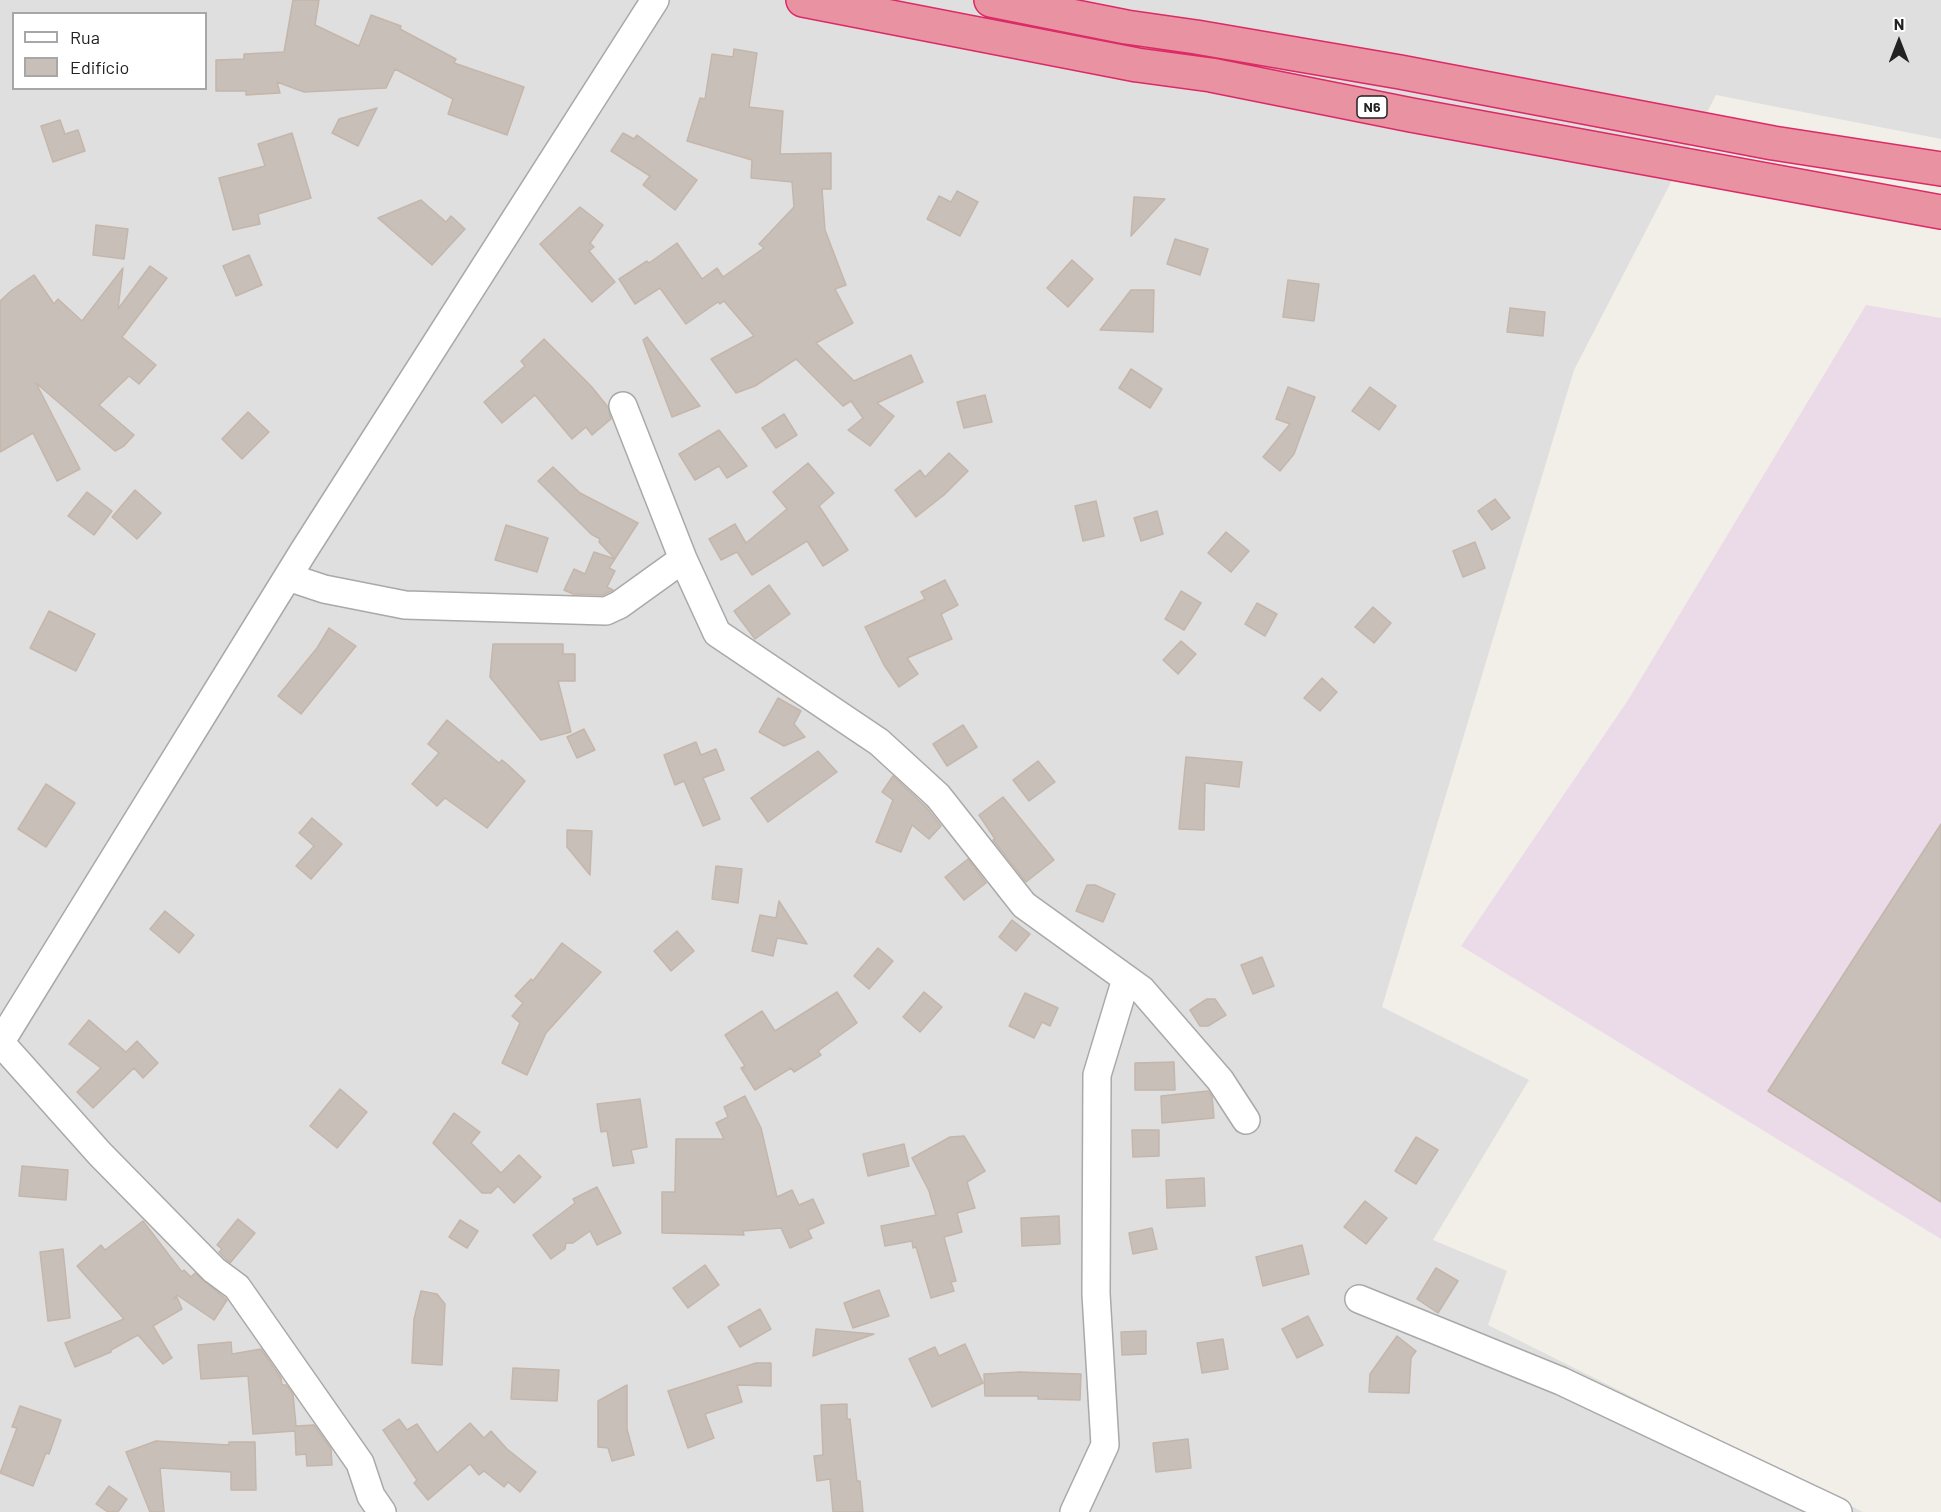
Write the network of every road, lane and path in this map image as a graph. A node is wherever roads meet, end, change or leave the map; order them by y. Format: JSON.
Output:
{"nodes":[{"id":1,"x":655,"y":0,"type":"edge"},
{"id":2,"x":803,"y":0,"type":"edge"},
{"id":3,"x":991,"y":0,"type":"edge"},
{"id":4,"x":1935,"y":164,"type":"edge"},
{"id":5,"x":1941,"y":212,"type":"edge"},
{"id":6,"x":623,"y":406,"type":"dead end"},
{"id":7,"x":683,"y":559,"type":"junction"},
{"id":8,"x":288,"y":577,"type":"junction"},
{"id":9,"x":1126,"y":979,"type":"junction"},
{"id":10,"x":0,"y":1042,"type":"edge"},
{"id":11,"x":1246,"y":1120,"type":"dead end"},
{"id":12,"x":1359,"y":1299,"type":"dead end"},
{"id":13,"x":382,"y":1512,"type":"edge"},
{"id":14,"x":1074,"y":1512,"type":"edge"},
{"id":15,"x":1838,"y":1512,"type":"edge"}],
"edges":[{"from":1,"to":8,"type":"street"},
{"from":2,"to":5,"type":"highway","number":"N6"},
{"from":3,"to":4,"type":"highway"},
{"from":6,"to":7,"type":"street"},
{"from":7,"to":8,"type":"street"},
{"from":7,"to":9,"type":"street"},
{"from":8,"to":10,"type":"street"},
{"from":9,"to":11,"type":"street"},
{"from":9,"to":14,"type":"street"},
{"from":10,"to":13,"type":"street"},
{"from":12,"to":15,"type":"street"}]}
